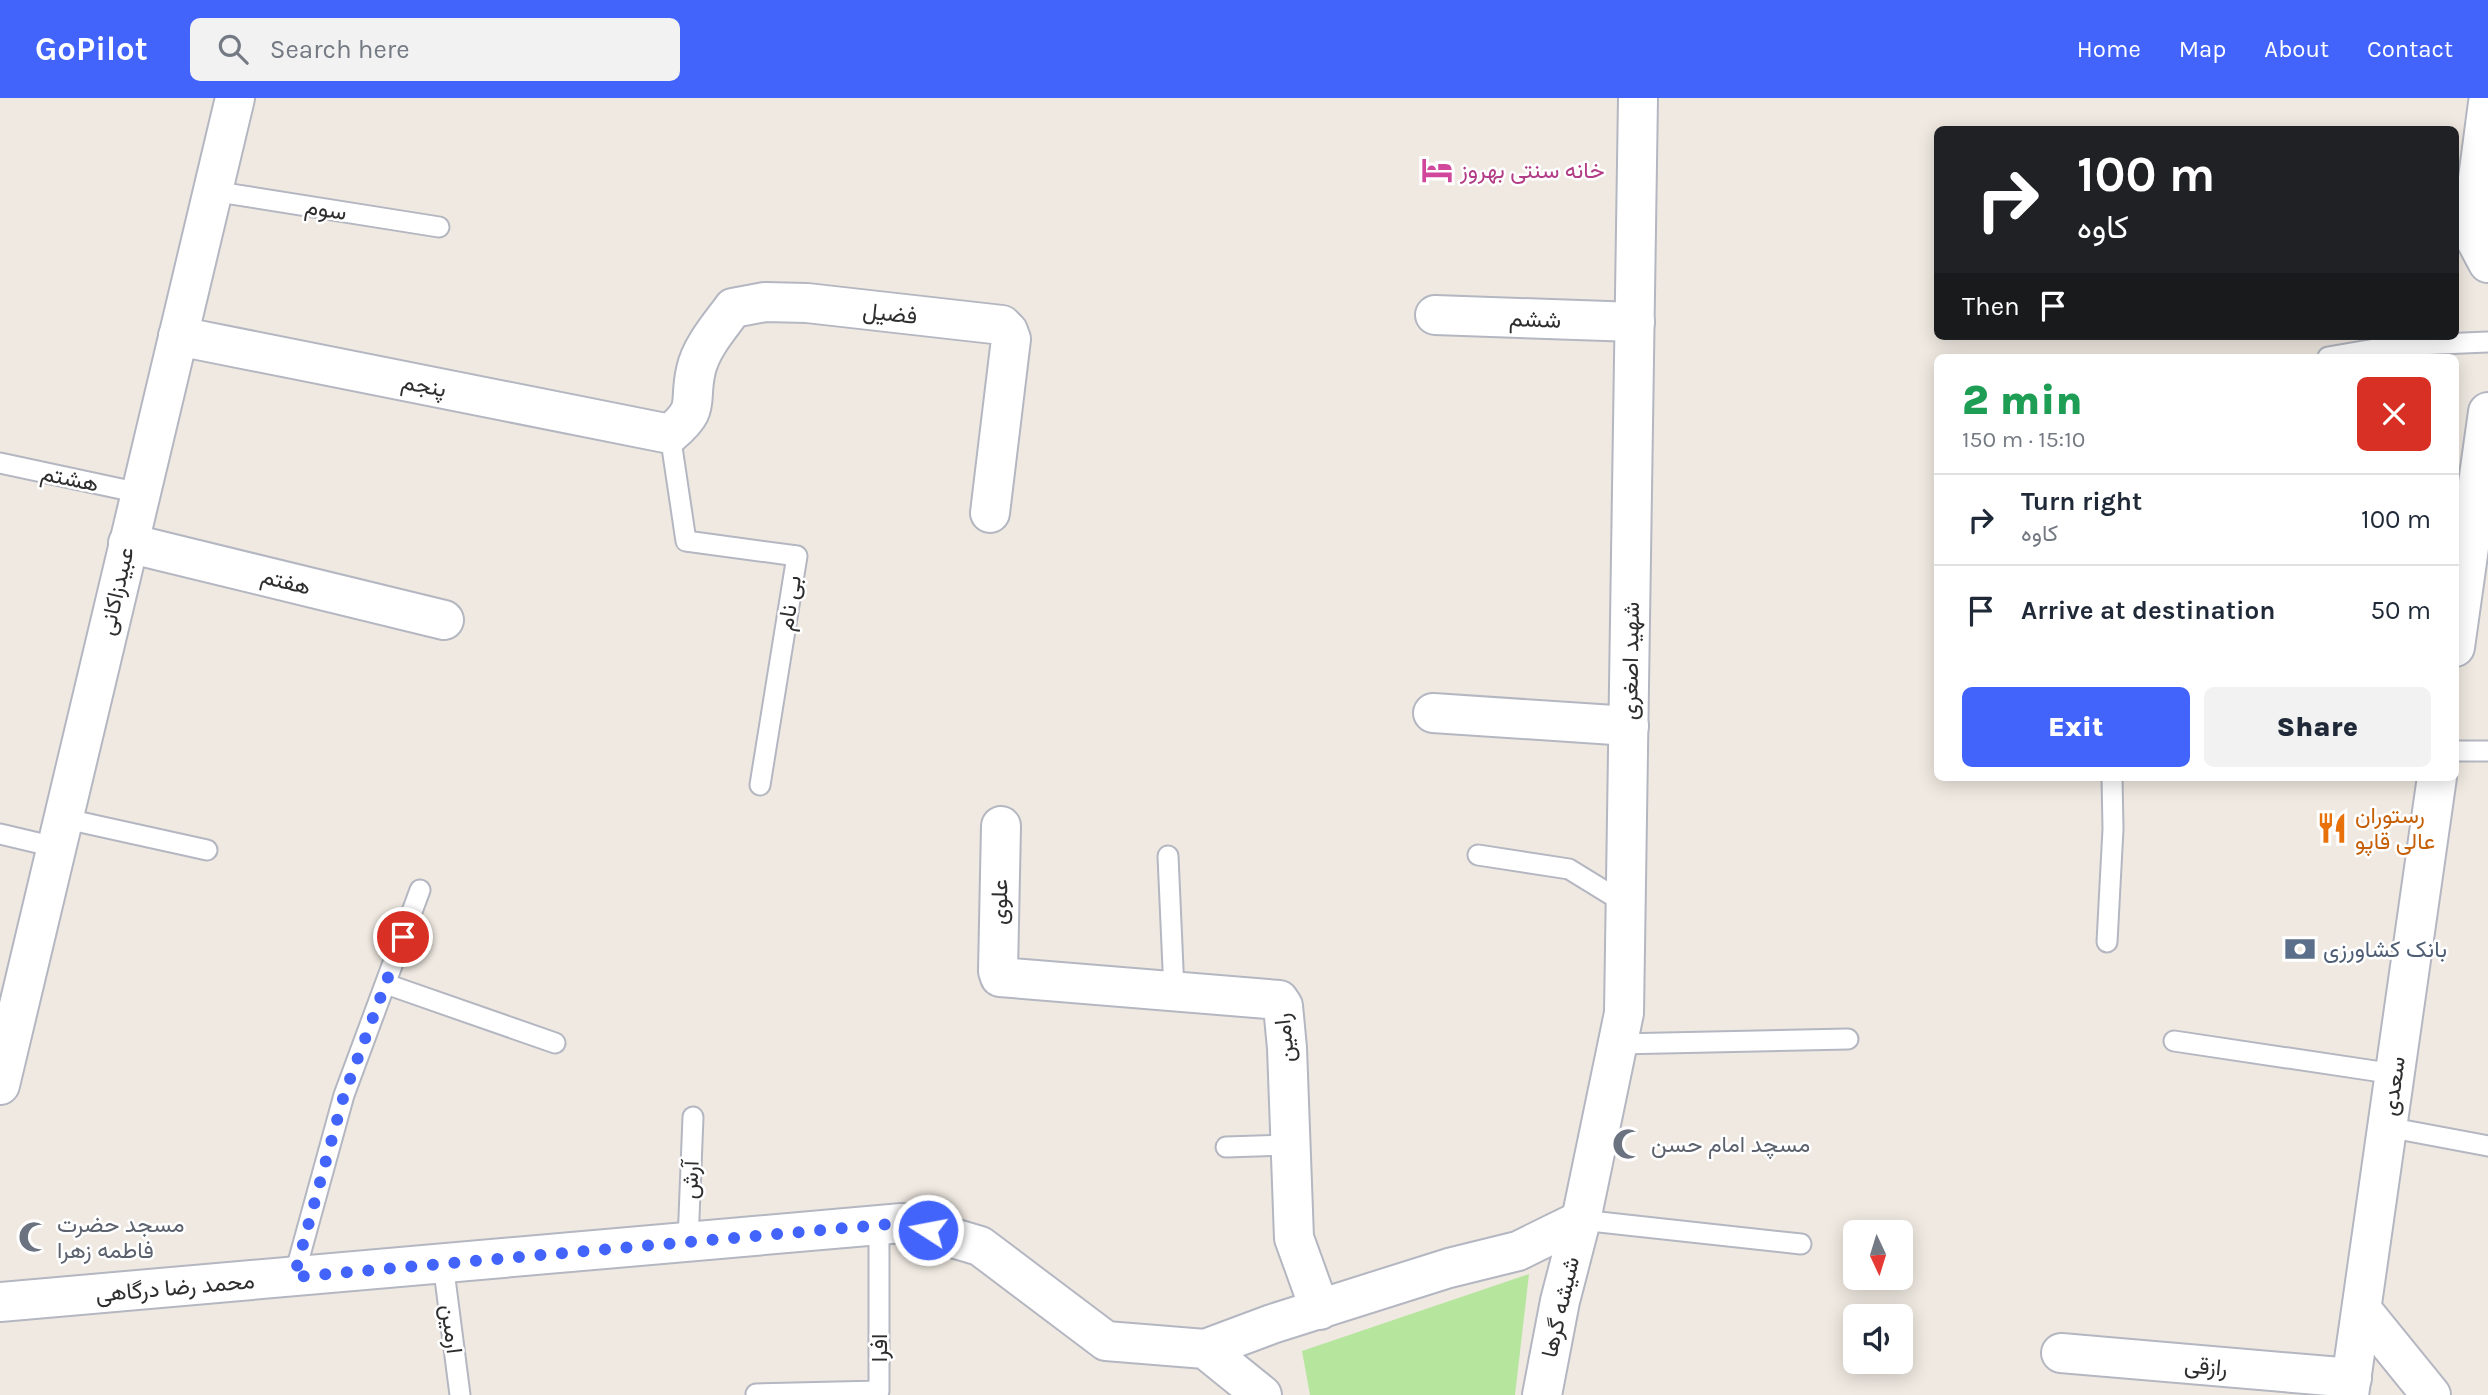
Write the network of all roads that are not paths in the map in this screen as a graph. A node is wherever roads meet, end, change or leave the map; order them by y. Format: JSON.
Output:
{"nodes":[{"id":1,"x":235,"y":98,"type":"edge"},
{"id":2,"x":1638,"y":98,"type":"edge"},
{"id":3,"x":2488,"y":103,"type":"edge"},
{"id":4,"x":212,"y":191,"type":"junction"},
{"id":5,"x":439,"y":227,"type":"dead end"},
{"id":6,"x":2488,"y":263,"type":"edge"},
{"id":7,"x":1435,"y":316,"type":"dead end"},
{"id":8,"x":1635,"y":322,"type":"junction"},
{"id":9,"x":178,"y":336,"type":"junction"},
{"id":10,"x":2488,"y":342,"type":"edge"},
{"id":11,"x":2345,"y":354,"type":"edge"},
{"id":12,"x":2488,"y":412,"type":"edge"},
{"id":13,"x":670,"y":434,"type":"junction"},
{"id":14,"x":0,"y":463,"type":"edge"},
{"id":15,"x":140,"y":493,"type":"junction"},
{"id":16,"x":990,"y":513,"type":"dead end"},
{"id":17,"x":2480,"y":533,"type":"edge"},
{"id":18,"x":128,"y":543,"type":"junction"},
{"id":19,"x":2460,"y":574,"type":"edge"},
{"id":20,"x":444,"y":620,"type":"dead end"},
{"id":21,"x":1433,"y":713,"type":"dead end"},
{"id":22,"x":1629,"y":726,"type":"junction"},
{"id":23,"x":2459,"y":751,"type":"edge"},
{"id":24,"x":2488,"y":751,"type":"edge"},
{"id":25,"x":2112,"y":781,"type":"edge"},
{"id":26,"x":2436,"y":781,"type":"edge"},
{"id":27,"x":760,"y":785,"type":"dead end"},
{"id":28,"x":1001,"y":826,"type":"dead end"},
{"id":29,"x":58,"y":832,"type":"junction"},
{"id":30,"x":0,"y":834,"type":"edge"},
{"id":31,"x":207,"y":850,"type":"dead end"},
{"id":32,"x":1478,"y":855,"type":"dead end"},
{"id":33,"x":1168,"y":856,"type":"dead end"},
{"id":34,"x":420,"y":890,"type":"dead end"},
{"id":35,"x":1626,"y":904,"type":"junction"},
{"id":36,"x":2107,"y":942,"type":"dead end"},
{"id":37,"x":1000,"y":977,"type":"joint"},
{"id":38,"x":386,"y":984,"type":"junction"},
{"id":39,"x":1174,"y":991,"type":"junction"},
{"id":40,"x":1848,"y":1039,"type":"dead end"},
{"id":41,"x":2174,"y":1041,"type":"dead end"},
{"id":42,"x":555,"y":1043,"type":"dead end"},
{"id":43,"x":1618,"y":1044,"type":"junction"},
{"id":44,"x":2395,"y":1074,"type":"junction"},
{"id":45,"x":0,"y":1084,"type":"edge"},
{"id":46,"x":693,"y":1117,"type":"dead end"},
{"id":47,"x":2387,"y":1128,"type":"junction"},
{"id":48,"x":1289,"y":1145,"type":"junction"},
{"id":49,"x":2488,"y":1146,"type":"edge"},
{"id":50,"x":1226,"y":1147,"type":"dead end"},
{"id":51,"x":1581,"y":1220,"type":"junction"},
{"id":52,"x":879,"y":1225,"type":"junction"},
{"id":53,"x":688,"y":1242,"type":"junction"},
{"id":54,"x":1801,"y":1244,"type":"dead end"},
{"id":55,"x":443,"y":1263,"type":"junction"},
{"id":56,"x":294,"y":1277,"type":"junction"},
{"id":57,"x":0,"y":1302,"type":"edge"},
{"id":58,"x":1320,"y":1310,"type":"junction"},
{"id":59,"x":2362,"y":1310,"type":"junction"},
{"id":60,"x":1205,"y":1349,"type":"junction"},
{"id":61,"x":2061,"y":1353,"type":"dead end"},
{"id":62,"x":2351,"y":1387,"type":"edge"},
{"id":63,"x":756,"y":1394,"type":"edge"},
{"id":64,"x":460,"y":1395,"type":"edge"},
{"id":65,"x":1262,"y":1395,"type":"edge"},
{"id":66,"x":1542,"y":1395,"type":"edge"},
{"id":67,"x":2431,"y":1395,"type":"edge"}],
"edges":[{"from":1,"to":4,"type":"street","name":"عبیدزاکانی"},
{"from":2,"to":8,"type":"street","name":"شهید اصغری"},
{"from":3,"to":6,"type":"street"},
{"from":4,"to":5,"type":"lane","name":"سوم"},
{"from":4,"to":9,"type":"street","name":"عبیدزاکانی"},
{"from":7,"to":8,"type":"street","name":"ششم"},
{"from":8,"to":22,"type":"street","name":"شهید اصغری"},
{"from":9,"to":13,"type":"street","name":"پنجم"},
{"from":9,"to":15,"type":"street","name":"عبیدزاکانی"},
{"from":10,"to":11,"type":"lane"},
{"from":12,"to":17,"type":"street"},
{"from":13,"to":16,"type":"street","name":"فضیل"},
{"from":13,"to":27,"type":"lane","name":"بی نام"},
{"from":14,"to":15,"type":"lane","name":"هشتم"},
{"from":15,"to":18,"type":"street","name":"عبیدزاکانی"},
{"from":17,"to":19,"type":"street"},
{"from":18,"to":20,"type":"street","name":"هفتم"},
{"from":18,"to":29,"type":"street","name":"عبیدزاکانی"},
{"from":21,"to":22,"type":"street"},
{"from":22,"to":35,"type":"street","name":"شهید اصغری"},
{"from":23,"to":24,"type":"lane"},
{"from":25,"to":36,"type":"lane"},
{"from":26,"to":44,"type":"street","name":"سعدی"},
{"from":28,"to":37,"type":"street","name":"علوی"},
{"from":29,"to":30,"type":"lane"},
{"from":29,"to":31,"type":"lane"},
{"from":29,"to":45,"type":"street","name":"عبیدزاکانی"},
{"from":32,"to":35,"type":"lane"},
{"from":33,"to":39,"type":"lane"},
{"from":34,"to":38,"type":"lane"},
{"from":35,"to":43,"type":"street","name":"شهید اصغری"},
{"from":37,"to":39,"type":"street","name":"رامین"},
{"from":38,"to":42,"type":"lane"},
{"from":38,"to":56,"type":"lane"},
{"from":39,"to":48,"type":"street","name":"رامین"},
{"from":40,"to":43,"type":"lane"},
{"from":41,"to":44,"type":"lane"},
{"from":43,"to":51,"type":"street","name":"شهید اصغری"},
{"from":44,"to":47,"type":"street","name":"سعدی"},
{"from":46,"to":53,"type":"lane","name":"آرش"},
{"from":47,"to":49,"type":"lane"},
{"from":47,"to":59,"type":"street","name":"سعدی"},
{"from":48,"to":50,"type":"lane"},
{"from":48,"to":58,"type":"street","name":"رامین"},
{"from":51,"to":54,"type":"lane"},
{"from":51,"to":58,"type":"street"},
{"from":51,"to":66,"type":"street","name":"شیشه گرها"},
{"from":52,"to":53,"type":"street","name":"محمد رضا درگاهی"},
{"from":52,"to":60,"type":"street","name":"محمد رضا درگاهی"},
{"from":52,"to":63,"type":"lane","name":"افرا"},
{"from":53,"to":55,"type":"street","name":"محمد رضا درگاهی"},
{"from":55,"to":56,"type":"street","name":"محمد رضا درگاهی"},
{"from":55,"to":64,"type":"lane","name":"ارمین"},
{"from":56,"to":57,"type":"street","name":"محمد رضا درگاهی"},
{"from":58,"to":60,"type":"street"},
{"from":59,"to":62,"type":"street","name":"سعدی"},
{"from":59,"to":67,"type":"street"},
{"from":60,"to":65,"type":"street"},
{"from":61,"to":62,"type":"street","name":"رازقی"}]}
